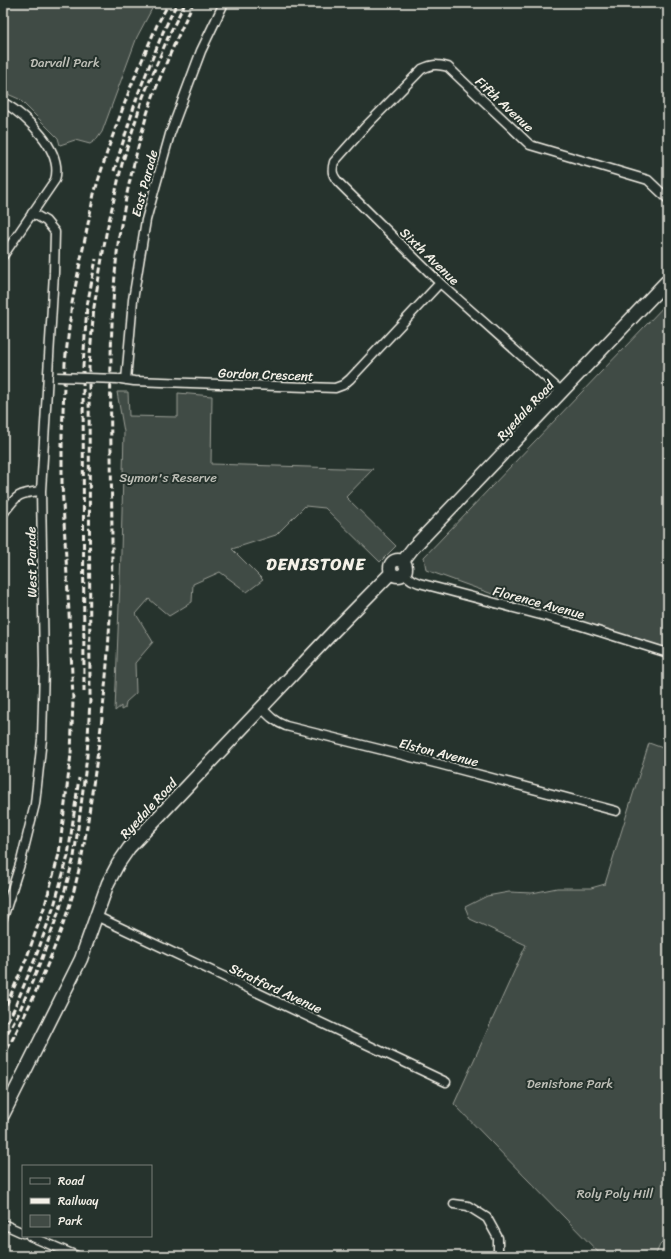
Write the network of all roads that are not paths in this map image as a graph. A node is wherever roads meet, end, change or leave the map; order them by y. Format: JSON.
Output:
{"nodes":[{"id":1,"x":224,"y":3,"type":"edge"},
{"id":2,"x":3,"y":102,"type":"edge"},
{"id":3,"x":367,"y":125,"type":"joint"},
{"id":4,"x":668,"y":199,"type":"edge"},
{"id":5,"x":32,"y":213,"type":"junction"},
{"id":6,"x":3,"y":256,"type":"edge"},
{"id":7,"x":668,"y":280,"type":"edge"},
{"id":8,"x":440,"y":283,"type":"junction"},
{"id":9,"x":48,"y":377,"type":"junction"},
{"id":10,"x":122,"y":379,"type":"junction"},
{"id":11,"x":562,"y":392,"type":"junction"},
{"id":12,"x":41,"y":491,"type":"junction"},
{"id":13,"x":3,"y":514,"type":"edge"},
{"id":14,"x":403,"y":561,"type":"junction"},
{"id":15,"x":391,"y":573,"type":"junction"},
{"id":16,"x":404,"y":574,"type":"junction"},
{"id":17,"x":668,"y":653,"type":"edge"},
{"id":18,"x":262,"y":708,"type":"junction"},
{"id":19,"x":616,"y":811,"type":"dead end"},
{"id":20,"x":96,"y":916,"type":"junction"},
{"id":21,"x":3,"y":918,"type":"edge"},
{"id":22,"x":446,"y":1082,"type":"dead end"},
{"id":23,"x":3,"y":1115,"type":"edge"},
{"id":24,"x":454,"y":1204,"type":"dead end"},
{"id":25,"x":3,"y":1224,"type":"edge"},
{"id":26,"x":22,"y":1233,"type":"edge"},
{"id":27,"x":32,"y":1237,"type":"edge"},
{"id":28,"x":77,"y":1256,"type":"edge"},
{"id":29,"x":498,"y":1256,"type":"edge"}],
"edges":[{"from":1,"to":10,"type":"street","name":"East Parade"},
{"from":2,"to":5,"type":"street"},
{"from":3,"to":4,"type":"street","name":"Fifth Avenue"},
{"from":3,"to":8,"type":"street","name":"Sixth Avenue"},
{"from":5,"to":6,"type":"street"},
{"from":5,"to":9,"type":"street","name":"West Parade"},
{"from":7,"to":11,"type":"street","name":"Ryedale Road"},
{"from":8,"to":10,"type":"street","name":"Gordon Crescent"},
{"from":8,"to":11,"type":"street","name":"Sixth Avenue"},
{"from":9,"to":10,"type":"street","name":"Gordon Crescent","bridge":true},
{"from":9,"to":12,"type":"street","name":"West Parade"},
{"from":11,"to":14,"type":"street","name":"Ryedale Road"},
{"from":12,"to":13,"type":"street"},
{"from":12,"to":21,"type":"street","name":"West Parade"},
{"from":14,"to":15,"type":"street"},
{"from":14,"to":16,"type":"street"},
{"from":15,"to":16,"type":"street"},
{"from":15,"to":18,"type":"street","name":"Ryedale Road"},
{"from":16,"to":17,"type":"street","name":"Florence Avenue"},
{"from":18,"to":19,"type":"street","name":"Elston Avenue"},
{"from":18,"to":20,"type":"street","name":"Ryedale Road"},
{"from":20,"to":22,"type":"street","name":"Stratford Avenue"},
{"from":20,"to":23,"type":"street","name":"Ryedale Road"},
{"from":24,"to":29,"type":"street"},
{"from":25,"to":26,"type":"street"},
{"from":27,"to":28,"type":"street"}]}
